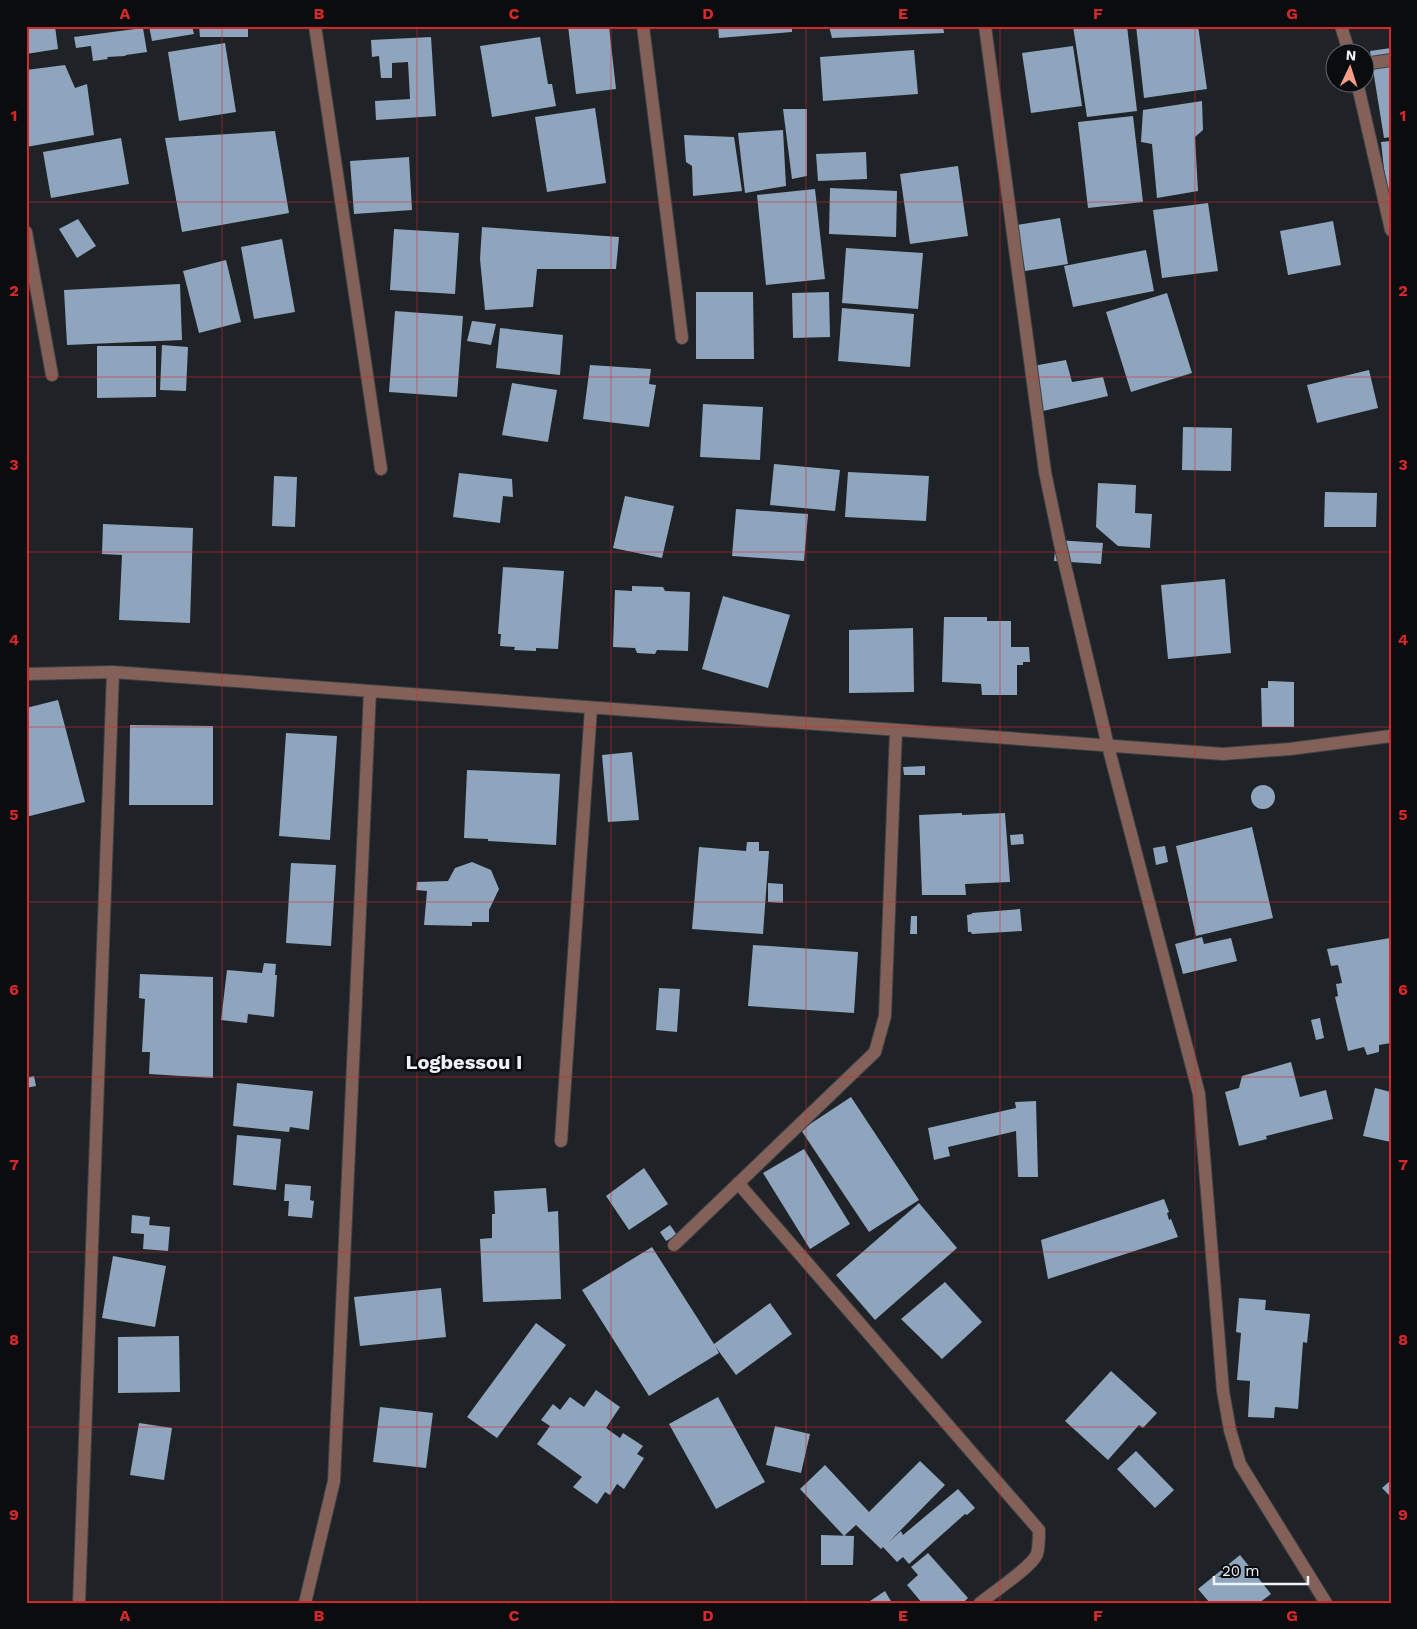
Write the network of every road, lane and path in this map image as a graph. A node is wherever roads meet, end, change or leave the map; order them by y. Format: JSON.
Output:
{"nodes":[{"id":1,"x":315,"y":26,"type":"edge"},
{"id":2,"x":643,"y":26,"type":"edge"},
{"id":3,"x":985,"y":26,"type":"edge"},
{"id":4,"x":1341,"y":26,"type":"edge"},
{"id":5,"x":1346,"y":42,"type":"edge"},
{"id":6,"x":1391,"y":60,"type":"edge"},
{"id":7,"x":1374,"y":63,"type":"edge"},
{"id":8,"x":1359,"y":92,"type":"edge"},
{"id":9,"x":1391,"y":230,"type":"edge"},
{"id":10,"x":26,"y":232,"type":"edge"},
{"id":11,"x":682,"y":338,"type":"dead end"},
{"id":12,"x":52,"y":375,"type":"dead end"},
{"id":13,"x":381,"y":469,"type":"dead end"},
{"id":14,"x":112,"y":672,"type":"junction"},
{"id":15,"x":26,"y":674,"type":"edge"},
{"id":16,"x":370,"y":692,"type":"junction"},
{"id":17,"x":591,"y":708,"type":"junction"},
{"id":18,"x":896,"y":730,"type":"junction"},
{"id":19,"x":1391,"y":736,"type":"edge"},
{"id":20,"x":1108,"y":746,"type":"junction"},
{"id":21,"x":561,"y":1141,"type":"dead end"},
{"id":22,"x":738,"y":1183,"type":"junction"},
{"id":23,"x":674,"y":1245,"type":"dead end"},
{"id":24,"x":79,"y":1603,"type":"edge"},
{"id":25,"x":306,"y":1603,"type":"edge"},
{"id":26,"x":980,"y":1603,"type":"edge"},
{"id":27,"x":1326,"y":1603,"type":"edge"}],
"edges":[{"from":1,"to":13,"type":"street"},
{"from":2,"to":11,"type":"street"},
{"from":3,"to":20,"type":"street"},
{"from":4,"to":5,"type":"street"},
{"from":6,"to":7,"type":"street"},
{"from":8,"to":9,"type":"street"},
{"from":10,"to":12,"type":"street"},
{"from":14,"to":15,"type":"street"},
{"from":14,"to":16,"type":"street"},
{"from":14,"to":24,"type":"street"},
{"from":16,"to":17,"type":"street"},
{"from":16,"to":25,"type":"street"},
{"from":17,"to":18,"type":"street"},
{"from":17,"to":21,"type":"street"},
{"from":18,"to":20,"type":"street"},
{"from":18,"to":22,"type":"street"},
{"from":19,"to":20,"type":"street"},
{"from":20,"to":27,"type":"street"},
{"from":22,"to":23,"type":"street"},
{"from":22,"to":26,"type":"street"}]}
